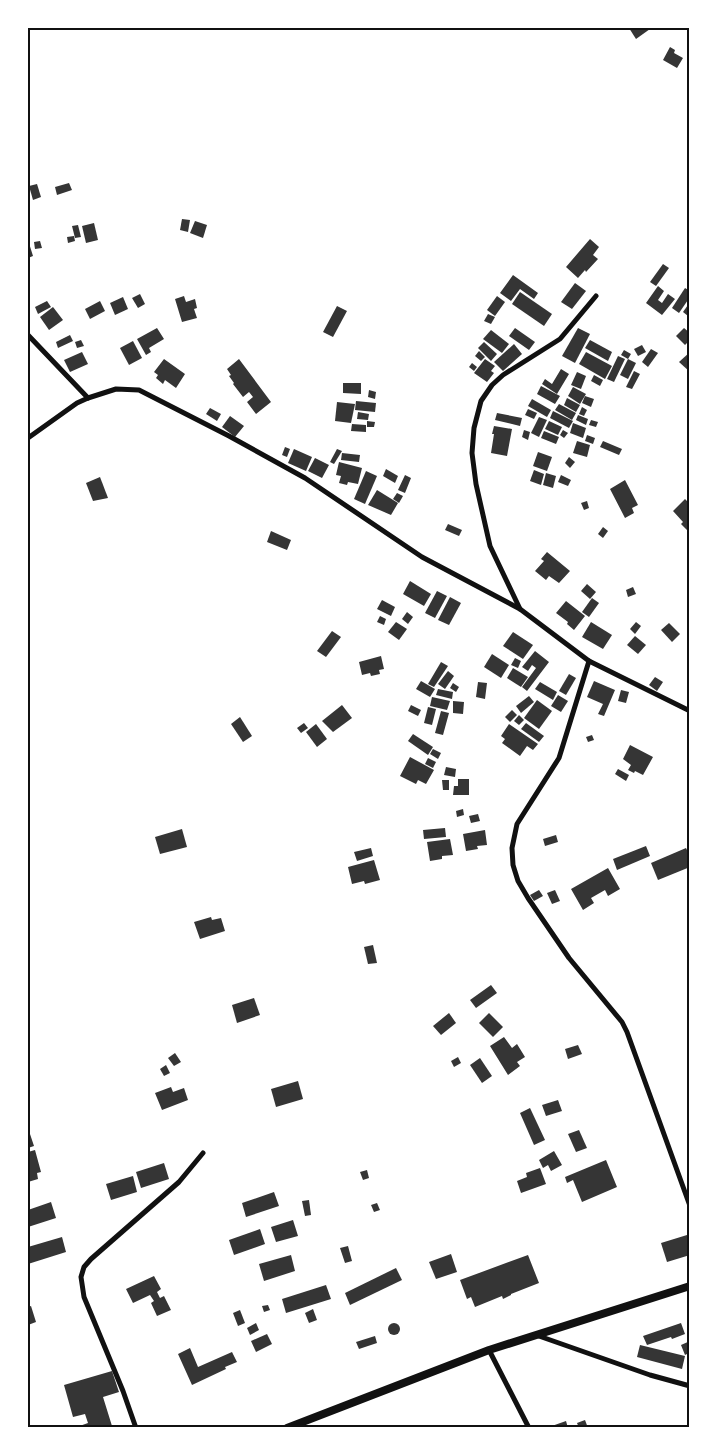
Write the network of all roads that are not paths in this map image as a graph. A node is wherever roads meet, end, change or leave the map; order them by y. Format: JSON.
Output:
{"nodes":[{"id":1,"x":596,"y":296,"type":"dead end"},
{"id":2,"x":28,"y":335,"type":"edge"},
{"id":3,"x":88,"y":398,"type":"junction"},
{"id":4,"x":28,"y":438,"type":"edge"},
{"id":5,"x":520,"y":609,"type":"junction"},
{"id":6,"x":589,"y":661,"type":"junction"},
{"id":7,"x":690,"y":711,"type":"edge"},
{"id":8,"x":203,"y":1153,"type":"dead end"},
{"id":9,"x":690,"y":1206,"type":"edge"},
{"id":10,"x":690,"y":1286,"type":"edge"},
{"id":11,"x":536,"y":1334,"type":"junction"},
{"id":12,"x":489,"y":1350,"type":"junction"},
{"id":13,"x":690,"y":1386,"type":"edge"},
{"id":14,"x":136,"y":1428,"type":"edge"},
{"id":15,"x":286,"y":1428,"type":"edge"},
{"id":16,"x":529,"y":1428,"type":"edge"}],
"edges":[{"from":1,"to":5,"type":"street"},
{"from":2,"to":3,"type":"street"},
{"from":3,"to":4,"type":"street"},
{"from":3,"to":5,"type":"street"},
{"from":5,"to":6,"type":"street"},
{"from":6,"to":7,"type":"street"},
{"from":6,"to":9,"type":"street"},
{"from":8,"to":14,"type":"street"},
{"from":10,"to":11,"type":"street"},
{"from":11,"to":12,"type":"street"},
{"from":11,"to":13,"type":"street"},
{"from":12,"to":15,"type":"street"},
{"from":12,"to":16,"type":"street"}]}
